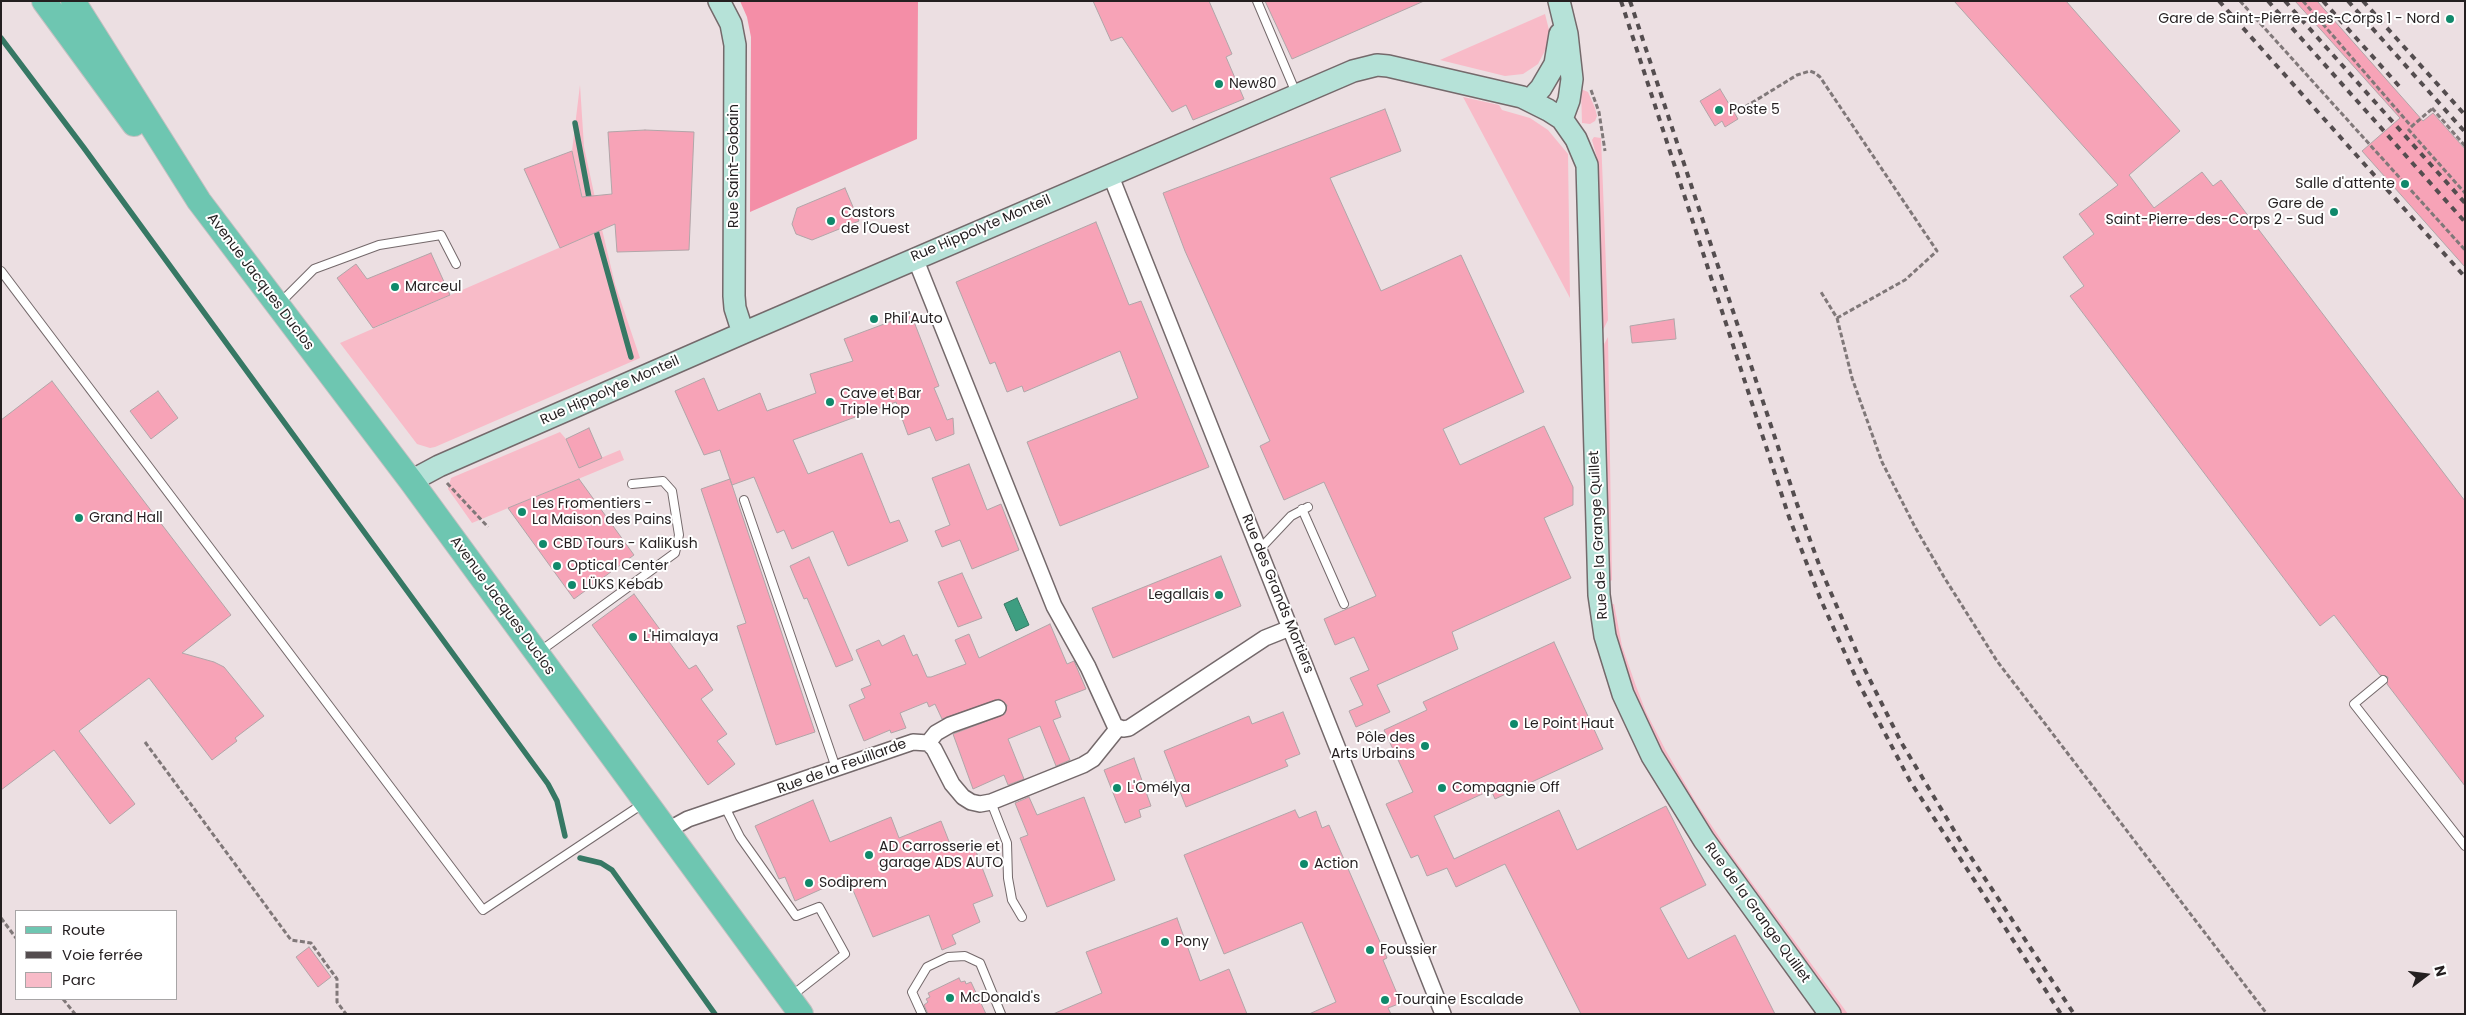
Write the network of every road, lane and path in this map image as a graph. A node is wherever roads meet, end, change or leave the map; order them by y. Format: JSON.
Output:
{"nodes":[{"id":1,"x":44,"y":1,"type":"edge"},
{"id":2,"x":73,"y":1,"type":"edge"},
{"id":3,"x":88,"y":1,"type":"edge"},
{"id":4,"x":719,"y":1,"type":"edge"},
{"id":5,"x":1257,"y":1,"type":"edge"},
{"id":6,"x":1558,"y":1,"type":"edge"},
{"id":7,"x":2240,"y":1,"type":"edge"},
{"id":8,"x":2303,"y":1,"type":"edge"},
{"id":9,"x":1572,"y":79,"type":"junction"},
{"id":10,"x":1297,"y":94,"type":"junction"},
{"id":11,"x":1530,"y":100,"type":"junction"},
{"id":12,"x":1745,"y":106,"type":"dead end"},
{"id":13,"x":147,"y":117,"type":"junction"},
{"id":14,"x":1562,"y":119,"type":"junction"},
{"id":15,"x":2409,"y":129,"type":"junction"},
{"id":16,"x":2465,"y":146,"type":"edge"},
{"id":17,"x":1605,"y":155,"type":"dead end"},
{"id":18,"x":1110,"y":174,"type":"junction"},
{"id":19,"x":2465,"y":193,"type":"edge"},
{"id":20,"x":199,"y":202,"type":"junction"},
{"id":21,"x":2465,"y":250,"type":"edge"},
{"id":22,"x":915,"y":258,"type":"junction"},
{"id":23,"x":456,"y":264,"type":"dead end"},
{"id":24,"x":1,"y":271,"type":"edge"},
{"id":25,"x":1820,"y":292,"type":"dead end"},
{"id":26,"x":278,"y":305,"type":"junction"},
{"id":27,"x":1837,"y":318,"type":"junction"},
{"id":28,"x":743,"y":333,"type":"junction"},
{"id":29,"x":410,"y":481,"type":"junction"},
{"id":30,"x":446,"y":483,"type":"dead end"},
{"id":31,"x":632,"y":484,"type":"dead end"},
{"id":32,"x":744,"y":500,"type":"dead end"},
{"id":33,"x":488,"y":527,"type":"dead end"},
{"id":34,"x":1259,"y":550,"type":"junction"},
{"id":35,"x":1344,"y":604,"type":"dead end"},
{"id":36,"x":1290,"y":628,"type":"junction"},
{"id":37,"x":537,"y":653,"type":"junction"},
{"id":38,"x":2383,"y":680,"type":"dead end"},
{"id":39,"x":998,"y":708,"type":"dead end"},
{"id":40,"x":1118,"y":728,"type":"junction"},
{"id":41,"x":146,"y":742,"type":"dead end"},
{"id":42,"x":928,"y":743,"type":"junction"},
{"id":43,"x":836,"y":768,"type":"junction"},
{"id":44,"x":646,"y":801,"type":"junction"},
{"id":45,"x":991,"y":802,"type":"junction"},
{"id":46,"x":725,"y":807,"type":"junction"},
{"id":47,"x":668,"y":830,"type":"junction"},
{"id":48,"x":2465,"y":846,"type":"edge"},
{"id":49,"x":1022,"y":917,"type":"dead end"},
{"id":50,"x":1,"y":918,"type":"edge"},
{"id":51,"x":15,"y":937,"type":"edge"},
{"id":52,"x":64,"y":1000,"type":"edge"},
{"id":53,"x":795,"y":1006,"type":"edge"},
{"id":54,"x":74,"y":1014,"type":"edge"},
{"id":55,"x":346,"y":1014,"type":"edge"},
{"id":56,"x":922,"y":1014,"type":"edge"},
{"id":57,"x":1001,"y":1014,"type":"edge"},
{"id":58,"x":1443,"y":1014,"type":"edge"},
{"id":59,"x":1830,"y":1014,"type":"edge"},
{"id":60,"x":2267,"y":1014,"type":"edge"}],
"edges":[{"from":1,"to":20,"type":"main road","name":"Avenue Jacques Duclos"},
{"from":2,"to":13,"type":"main road","name":"Avenue Jacques Duclos"},
{"from":3,"to":13,"type":"main road"},
{"from":4,"to":28,"type":"street","name":"Rue Saint-Gobain"},
{"from":5,"to":10,"type":"lane"},
{"from":6,"to":9,"type":"street"},
{"from":6,"to":11,"type":"street"},
{"from":7,"to":21,"type":"path"},
{"from":8,"to":15,"type":"path"},
{"from":9,"to":14,"type":"street"},
{"from":9,"to":17,"type":"path"},
{"from":10,"to":11,"type":"street","name":"Rue Hippolyte Monteil"},
{"from":10,"to":18,"type":"street","name":"Rue Hippolyte Monteil"},
{"from":11,"to":14,"type":"street","name":"Rue Hippolyte Monteil"},
{"from":12,"to":27,"type":"path"},
{"from":13,"to":20,"type":"main road","name":"Avenue Jacques Duclos"},
{"from":14,"to":59,"type":"street","name":"Rue de la Grange Quillet"},
{"from":15,"to":16,"type":"path"},
{"from":15,"to":19,"type":"path"},
{"from":18,"to":22,"type":"street","name":"Rue Hippolyte Monteil"},
{"from":18,"to":34,"type":"street","name":"Rue des Grands Mortiers"},
{"from":20,"to":26,"type":"main road","name":"Avenue Jacques Duclos"},
{"from":22,"to":28,"type":"street","name":"Rue Hippolyte Monteil"},
{"from":22,"to":40,"type":"street"},
{"from":23,"to":26,"type":"lane"},
{"from":24,"to":44,"type":"lane"},
{"from":25,"to":27,"type":"path"},
{"from":26,"to":29,"type":"main road","name":"Avenue Jacques Duclos"},
{"from":27,"to":60,"type":"path"},
{"from":28,"to":29,"type":"street","name":"Rue Hippolyte Monteil"},
{"from":29,"to":37,"type":"main road","name":"Avenue Jacques Duclos"},
{"from":30,"to":33,"type":"path"},
{"from":31,"to":37,"type":"lane"},
{"from":32,"to":43,"type":"lane"},
{"from":34,"to":35,"type":"lane"},
{"from":34,"to":36,"type":"street","name":"Rue des Grands Mortiers"},
{"from":36,"to":40,"type":"street"},
{"from":36,"to":58,"type":"street","name":"Rue des Grands Mortiers"},
{"from":37,"to":44,"type":"main road","name":"Avenue Jacques Duclos"},
{"from":38,"to":48,"type":"lane"},
{"from":39,"to":42,"type":"street"},
{"from":40,"to":45,"type":"street"},
{"from":41,"to":55,"type":"path"},
{"from":42,"to":43,"type":"street","name":"Rue de la Feuillarde"},
{"from":42,"to":45,"type":"street"},
{"from":43,"to":46,"type":"street","name":"Rue de la Feuillarde"},
{"from":44,"to":47,"type":"main road","name":"Avenue Jacques Duclos"},
{"from":45,"to":49,"type":"lane"},
{"from":46,"to":47,"type":"street","name":"Rue de la Feuillarde"},
{"from":46,"to":53,"type":"lane"},
{"from":47,"to":53,"type":"main road","name":"Avenue Jacques Duclos"},
{"from":50,"to":51,"type":"path"},
{"from":52,"to":54,"type":"path"},
{"from":56,"to":57,"type":"lane"}]}
